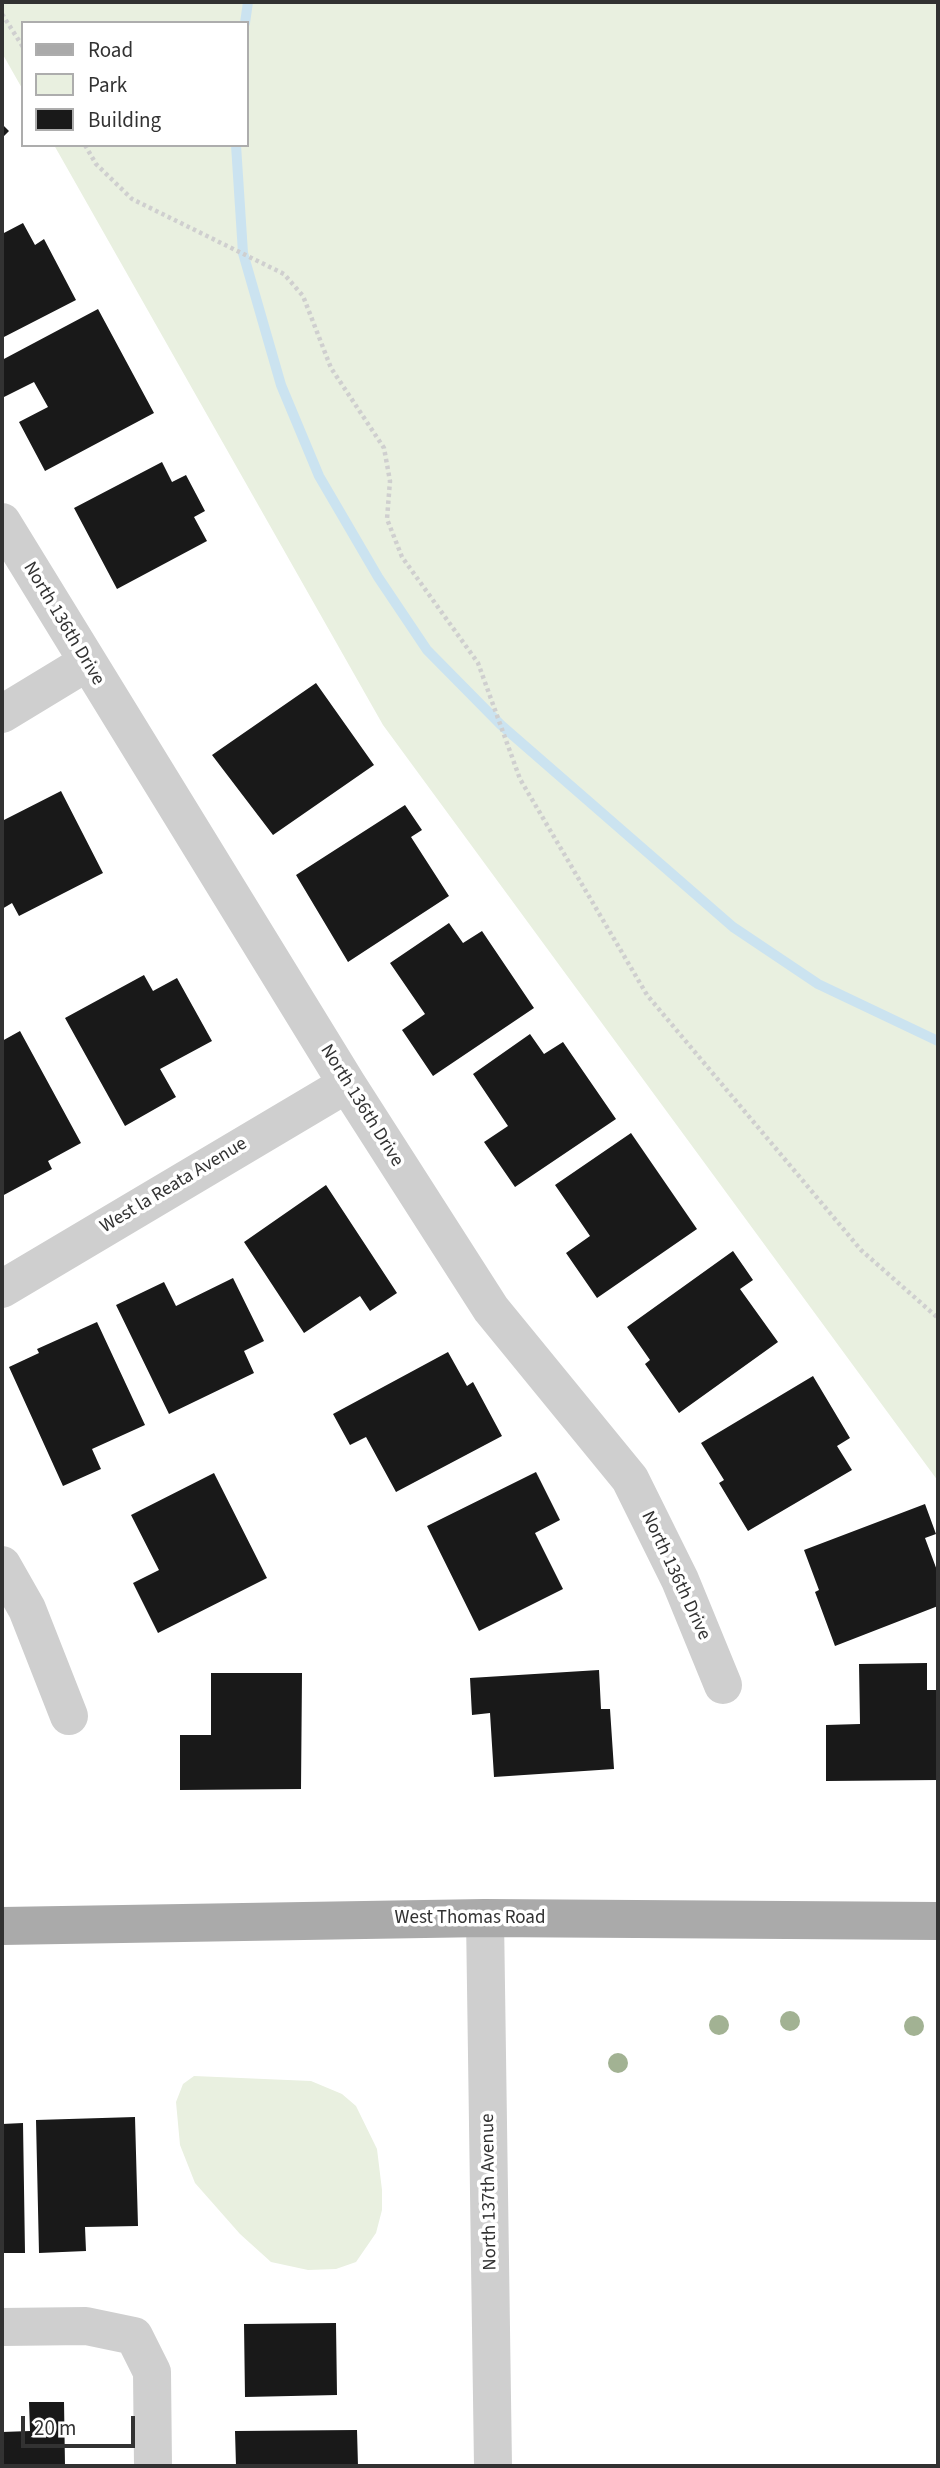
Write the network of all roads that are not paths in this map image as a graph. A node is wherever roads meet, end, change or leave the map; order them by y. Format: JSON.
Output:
{"nodes":[{"id":1,"x":2,"y":522,"type":"edge"},
{"id":2,"x":86,"y":663,"type":"junction"},
{"id":3,"x":2,"y":715,"type":"edge"},
{"id":4,"x":346,"y":1084,"type":"junction"},
{"id":5,"x":2,"y":1289,"type":"edge"},
{"id":6,"x":2,"y":1565,"type":"edge"},
{"id":7,"x":723,"y":1685,"type":"dead end"},
{"id":8,"x":69,"y":1716,"type":"dead end"},
{"id":9,"x":485,"y":1918,"type":"junction"},
{"id":10,"x":938,"y":1921,"type":"edge"},
{"id":11,"x":2,"y":1926,"type":"edge"},
{"id":12,"x":2,"y":2327,"type":"edge"},
{"id":13,"x":153,"y":2466,"type":"edge"},
{"id":14,"x":493,"y":2466,"type":"edge"}],
"edges":[{"from":1,"to":2,"type":"street","name":"North 136th Drive"},
{"from":2,"to":3,"type":"street"},
{"from":2,"to":4,"type":"street","name":"North 136th Drive"},
{"from":4,"to":5,"type":"street","name":"West la Reata Avenue"},
{"from":4,"to":7,"type":"street","name":"North 136th Drive"},
{"from":6,"to":8,"type":"street"},
{"from":9,"to":10,"type":"main road","name":"West Thomas Road"},
{"from":9,"to":11,"type":"main road","name":"West Thomas Road"},
{"from":9,"to":14,"type":"street","name":"North 137th Avenue"},
{"from":12,"to":13,"type":"street"}]}
